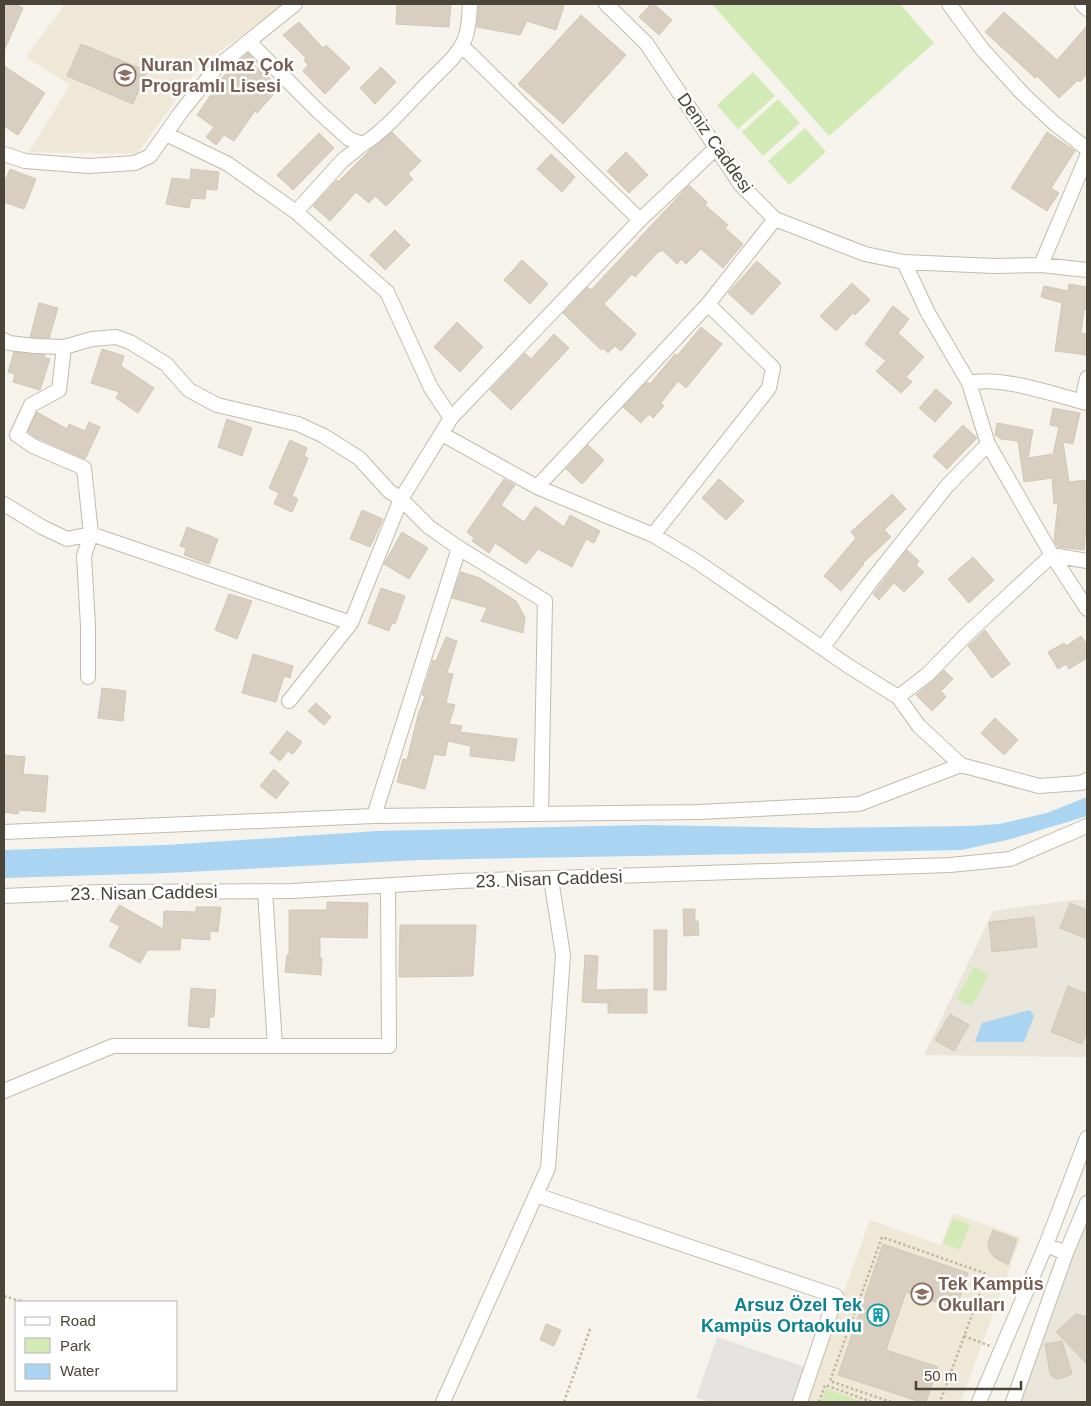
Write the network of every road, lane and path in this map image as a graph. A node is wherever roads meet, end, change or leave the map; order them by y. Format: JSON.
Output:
{"nodes":[{"id":1,"x":295,"y":4,"type":"edge"},
{"id":2,"x":470,"y":4,"type":"edge"},
{"id":3,"x":606,"y":4,"type":"edge"},
{"id":4,"x":949,"y":4,"type":"edge"},
{"id":5,"x":1082,"y":4,"type":"edge"},
{"id":6,"x":1087,"y":9,"type":"edge"},
{"id":7,"x":249,"y":42,"type":"junction"},
{"id":8,"x":462,"y":46,"type":"junction"},
{"id":9,"x":166,"y":134,"type":"junction"},
{"id":10,"x":363,"y":144,"type":"junction"},
{"id":11,"x":716,"y":148,"type":"junction"},
{"id":12,"x":1087,"y":149,"type":"edge"},
{"id":13,"x":4,"y":154,"type":"edge"},
{"id":14,"x":1087,"y":156,"type":"edge"},
{"id":15,"x":296,"y":212,"type":"junction"},
{"id":16,"x":775,"y":219,"type":"junction"},
{"id":17,"x":640,"y":220,"type":"junction"},
{"id":18,"x":904,"y":262,"type":"junction"},
{"id":19,"x":1041,"y":265,"type":"junction"},
{"id":20,"x":1087,"y":270,"type":"edge"},
{"id":21,"x":708,"y":304,"type":"junction"},
{"id":22,"x":4,"y":340,"type":"edge"},
{"id":23,"x":64,"y":347,"type":"junction"},
{"id":24,"x":1087,"y":378,"type":"edge"},
{"id":25,"x":969,"y":383,"type":"junction"},
{"id":26,"x":1085,"y":402,"type":"edge"},
{"id":27,"x":451,"y":418,"type":"junction"},
{"id":28,"x":442,"y":434,"type":"junction"},
{"id":29,"x":988,"y":444,"type":"junction"},
{"id":30,"x":538,"y":487,"type":"junction"},
{"id":31,"x":400,"y":499,"type":"junction"},
{"id":32,"x":4,"y":504,"type":"edge"},
{"id":33,"x":90,"y":534,"type":"junction"},
{"id":34,"x":653,"y":535,"type":"junction"},
{"id":35,"x":459,"y":548,"type":"junction"},
{"id":36,"x":1052,"y":556,"type":"junction"},
{"id":37,"x":1087,"y":561,"type":"edge"},
{"id":38,"x":1087,"y":609,"type":"edge"},
{"id":39,"x":351,"y":623,"type":"junction"},
{"id":40,"x":823,"y":647,"type":"junction"},
{"id":41,"x":88,"y":677,"type":"dead end"},
{"id":42,"x":898,"y":697,"type":"junction"},
{"id":43,"x":289,"y":701,"type":"dead end"},
{"id":44,"x":961,"y":765,"type":"junction"},
{"id":45,"x":1087,"y":780,"type":"edge"},
{"id":46,"x":540,"y":814,"type":"junction"},
{"id":47,"x":374,"y":816,"type":"junction"},
{"id":48,"x":1087,"y":826,"type":"edge"},
{"id":49,"x":4,"y":832,"type":"edge"},
{"id":50,"x":551,"y":879,"type":"junction"},
{"id":51,"x":388,"y":886,"type":"junction"},
{"id":52,"x":265,"y":891,"type":"junction"},
{"id":53,"x":4,"y":896,"type":"edge"},
{"id":54,"x":275,"y":1046,"type":"junction"},
{"id":55,"x":4,"y":1090,"type":"edge"},
{"id":56,"x":1087,"y":1138,"type":"edge"},
{"id":57,"x":536,"y":1195,"type":"junction"},
{"id":58,"x":1087,"y":1203,"type":"edge"},
{"id":59,"x":1046,"y":1245,"type":"junction"},
{"id":60,"x":1066,"y":1252,"type":"junction"},
{"id":61,"x":4,"y":1296,"type":"edge"},
{"id":62,"x":21,"y":1301,"type":"edge"},
{"id":63,"x":590,"y":1328,"type":"dead end"},
{"id":64,"x":964,"y":1336,"type":"junction"},
{"id":65,"x":1001,"y":1350,"type":"junction"},
{"id":66,"x":442,"y":1402,"type":"edge"},
{"id":67,"x":564,"y":1402,"type":"edge"},
{"id":68,"x":800,"y":1402,"type":"edge"},
{"id":69,"x":819,"y":1402,"type":"edge"},
{"id":70,"x":872,"y":1402,"type":"edge"},
{"id":71,"x":890,"y":1402,"type":"edge"},
{"id":72,"x":940,"y":1402,"type":"edge"},
{"id":73,"x":979,"y":1402,"type":"edge"},
{"id":74,"x":1013,"y":1402,"type":"edge"}],
"edges":[{"from":1,"to":7,"type":"street"},
{"from":2,"to":8,"type":"street"},
{"from":3,"to":11,"type":"street","name":"Deniz Caddesi"},
{"from":4,"to":12,"type":"street"},
{"from":5,"to":6,"type":"street"},
{"from":7,"to":9,"type":"street"},
{"from":7,"to":10,"type":"street"},
{"from":8,"to":10,"type":"street"},
{"from":8,"to":17,"type":"street"},
{"from":9,"to":13,"type":"street"},
{"from":9,"to":15,"type":"street"},
{"from":10,"to":15,"type":"street"},
{"from":11,"to":16,"type":"street","name":"Deniz Caddesi"},
{"from":11,"to":17,"type":"street"},
{"from":14,"to":19,"type":"street"},
{"from":15,"to":27,"type":"street"},
{"from":16,"to":18,"type":"street","name":"Deniz Caddesi"},
{"from":16,"to":21,"type":"street"},
{"from":17,"to":27,"type":"street"},
{"from":18,"to":19,"type":"street","name":"Deniz Caddesi"},
{"from":18,"to":25,"type":"street"},
{"from":19,"to":20,"type":"street","name":"Deniz Caddesi"},
{"from":21,"to":30,"type":"street"},
{"from":21,"to":34,"type":"street"},
{"from":22,"to":23,"type":"street"},
{"from":23,"to":31,"type":"street"},
{"from":23,"to":33,"type":"street"},
{"from":24,"to":26,"type":"street"},
{"from":25,"to":26,"type":"street"},
{"from":25,"to":29,"type":"street"},
{"from":27,"to":28,"type":"street"},
{"from":28,"to":30,"type":"street"},
{"from":28,"to":31,"type":"street"},
{"from":29,"to":36,"type":"street"},
{"from":29,"to":40,"type":"street"},
{"from":30,"to":34,"type":"street"},
{"from":31,"to":35,"type":"street"},
{"from":31,"to":39,"type":"street"},
{"from":32,"to":33,"type":"street"},
{"from":33,"to":39,"type":"street"},
{"from":33,"to":41,"type":"street"},
{"from":34,"to":40,"type":"street"},
{"from":35,"to":46,"type":"street"},
{"from":35,"to":47,"type":"street"},
{"from":36,"to":37,"type":"street"},
{"from":36,"to":38,"type":"street"},
{"from":36,"to":42,"type":"street"},
{"from":39,"to":43,"type":"street"},
{"from":40,"to":42,"type":"street"},
{"from":42,"to":44,"type":"street"},
{"from":44,"to":45,"type":"street"},
{"from":44,"to":46,"type":"street"},
{"from":46,"to":47,"type":"street"},
{"from":47,"to":49,"type":"street"},
{"from":48,"to":50,"type":"street","name":"23. Nisan Caddesi"},
{"from":50,"to":51,"type":"street","name":"23. Nisan Caddesi"},
{"from":50,"to":57,"type":"street"},
{"from":51,"to":52,"type":"street","name":"23. Nisan Caddesi"},
{"from":51,"to":54,"type":"street"},
{"from":52,"to":53,"type":"street","name":"23. Nisan Caddesi"},
{"from":52,"to":54,"type":"street"},
{"from":54,"to":55,"type":"street"},
{"from":56,"to":59,"type":"street"},
{"from":57,"to":66,"type":"street"},
{"from":57,"to":68,"type":"street"},
{"from":58,"to":60,"type":"street"},
{"from":59,"to":60,"type":"street"},
{"from":59,"to":65,"type":"street"},
{"from":60,"to":74,"type":"street"},
{"from":61,"to":62,"type":"path"},
{"from":63,"to":67,"type":"path"},
{"from":64,"to":65,"type":"path"},
{"from":64,"to":71,"type":"path"},
{"from":64,"to":72,"type":"path"},
{"from":65,"to":73,"type":"street"},
{"from":69,"to":70,"type":"path"}]}
